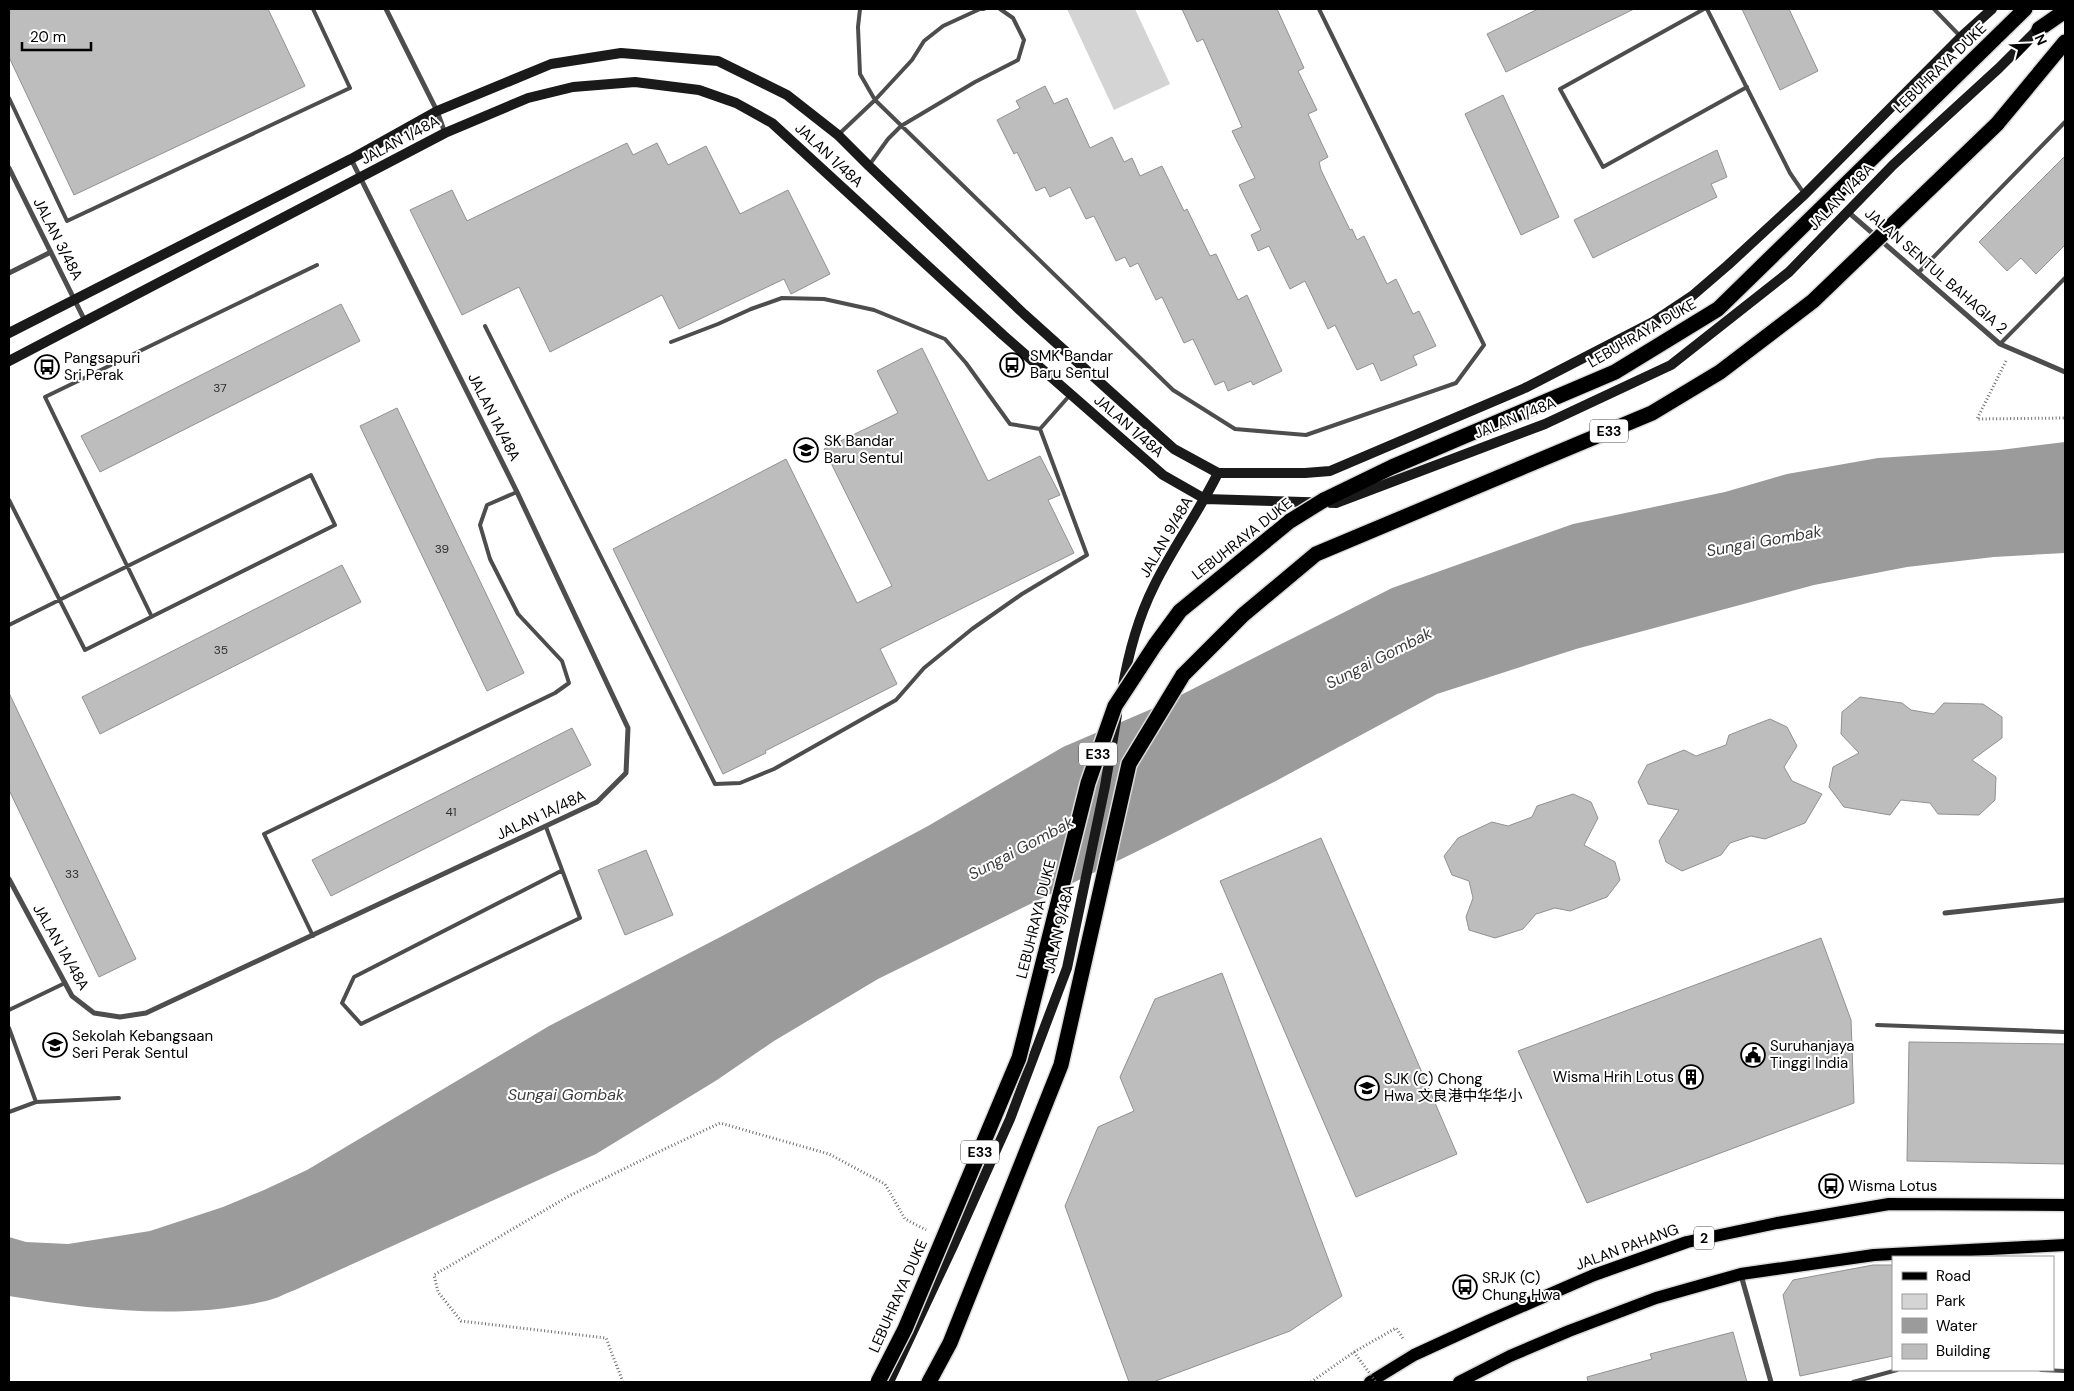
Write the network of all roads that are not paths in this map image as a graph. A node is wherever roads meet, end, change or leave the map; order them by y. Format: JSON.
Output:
{"nodes":[{"id":1,"x":313,"y":9,"type":"edge"},
{"id":2,"x":386,"y":9,"type":"edge"},
{"id":3,"x":860,"y":9,"type":"edge"},
{"id":4,"x":984,"y":9,"type":"edge"},
{"id":5,"x":1000,"y":9,"type":"edge"},
{"id":6,"x":1319,"y":9,"type":"edge"},
{"id":7,"x":1706,"y":9,"type":"edge"},
{"id":8,"x":1934,"y":9,"type":"edge"},
{"id":9,"x":1992,"y":9,"type":"edge"},
{"id":10,"x":2025,"y":9,"type":"edge"},
{"id":11,"x":2055,"y":9,"type":"edge"},
{"id":12,"x":2065,"y":12,"type":"edge"},
{"id":13,"x":2039,"y":29,"type":"junction"},
{"id":14,"x":1961,"y":37,"type":"junction"},
{"id":15,"x":2065,"y":42,"type":"edge"},
{"id":16,"x":1747,"y":87,"type":"junction"},
{"id":17,"x":9,"y":98,"type":"edge"},
{"id":18,"x":875,"y":100,"type":"junction"},
{"id":19,"x":437,"y":111,"type":"junction"},
{"id":20,"x":2065,"y":122,"type":"edge"},
{"id":21,"x":901,"y":126,"type":"junction"},
{"id":22,"x":445,"y":133,"type":"junction"},
{"id":23,"x":838,"y":135,"type":"junction"},
{"id":24,"x":351,"y":159,"type":"junction"},
{"id":25,"x":869,"y":166,"type":"junction"},
{"id":26,"x":9,"y":168,"type":"edge"},
{"id":27,"x":360,"y":178,"type":"junction"},
{"id":28,"x":1805,"y":194,"type":"junction"},
{"id":29,"x":1847,"y":211,"type":"junction"},
{"id":30,"x":51,"y":252,"type":"junction"},
{"id":31,"x":318,"y":265,"type":"dead end"},
{"id":32,"x":9,"y":273,"type":"edge"},
{"id":33,"x":1918,"y":273,"type":"junction"},
{"id":34,"x":2065,"y":278,"type":"edge"},
{"id":35,"x":74,"y":299,"type":"junction"},
{"id":36,"x":86,"y":321,"type":"junction"},
{"id":37,"x":485,"y":326,"type":"dead end"},
{"id":38,"x":9,"y":333,"type":"edge"},
{"id":39,"x":671,"y":342,"type":"dead end"},
{"id":40,"x":2000,"y":344,"type":"junction"},
{"id":41,"x":9,"y":361,"type":"edge"},
{"id":42,"x":2065,"y":372,"type":"edge"},
{"id":43,"x":1070,"y":394,"type":"junction"},
{"id":44,"x":1040,"y":429,"type":"junction"},
{"id":45,"x":1218,"y":473,"type":"junction"},
{"id":46,"x":517,"y":492,"type":"junction"},
{"id":47,"x":1206,"y":499,"type":"junction"},
{"id":48,"x":9,"y":500,"type":"edge"},
{"id":49,"x":127,"y":566,"type":"junction"},
{"id":50,"x":60,"y":600,"type":"junction"},
{"id":51,"x":152,"y":615,"type":"junction"},
{"id":52,"x":9,"y":625,"type":"edge"},
{"id":53,"x":546,"y":827,"type":"junction"},
{"id":54,"x":561,"y":871,"type":"junction"},
{"id":55,"x":9,"y":879,"type":"edge"},
{"id":56,"x":2065,"y":900,"type":"edge"},
{"id":57,"x":1945,"y":912,"type":"dead end"},
{"id":58,"x":313,"y":936,"type":"junction"},
{"id":59,"x":65,"y":983,"type":"junction"},
{"id":60,"x":9,"y":1010,"type":"edge"},
{"id":61,"x":1877,"y":1025,"type":"dead end"},
{"id":62,"x":9,"y":1028,"type":"edge"},
{"id":63,"x":2065,"y":1032,"type":"edge"},
{"id":64,"x":119,"y":1098,"type":"dead end"},
{"id":65,"x":36,"y":1102,"type":"junction"},
{"id":66,"x":9,"y":1112,"type":"edge"},
{"id":67,"x":2065,"y":1205,"type":"edge"},
{"id":68,"x":2065,"y":1245,"type":"edge"},
{"id":69,"x":1741,"y":1274,"type":"junction"},
{"id":70,"x":1893,"y":1371,"type":"edge"},
{"id":71,"x":878,"y":1382,"type":"edge"},
{"id":72,"x":889,"y":1382,"type":"edge"},
{"id":73,"x":929,"y":1382,"type":"edge"},
{"id":74,"x":1370,"y":1382,"type":"edge"},
{"id":75,"x":1459,"y":1382,"type":"edge"},
{"id":76,"x":1771,"y":1382,"type":"edge"},
{"id":77,"x":1853,"y":1382,"type":"edge"}],
"edges":[{"from":1,"to":17,"type":"lane"},
{"from":2,"to":19,"type":"street"},
{"from":3,"to":18,"type":"lane"},
{"from":4,"to":18,"type":"lane"},
{"from":5,"to":21,"type":"lane"},
{"from":6,"to":21,"type":"lane"},
{"from":7,"to":16,"type":"lane"},
{"from":7,"to":16,"type":"lane"},
{"from":8,"to":14,"type":"lane"},
{"from":9,"to":14,"type":"main road","name":"JALAN 1/48A"},
{"from":10,"to":71,"type":"highway","name":"LEBUHRAYA DUKE","number":"E33","bridge":true},
{"from":11,"to":13,"type":"main road","name":"JALAN 1/48A"},
{"from":12,"to":13,"type":"highway"},
{"from":13,"to":29,"type":"main road","name":"JALAN 1/48A"},
{"from":14,"to":28,"type":"main road","name":"JALAN 1/48A"},
{"from":15,"to":73,"type":"highway","number":"E33","bridge":true},
{"from":16,"to":28,"type":"lane"},
{"from":18,"to":21,"type":"lane"},
{"from":18,"to":23,"type":"lane"},
{"from":19,"to":22,"type":"street"},
{"from":19,"to":23,"type":"main road","name":"JALAN 1/48A"},
{"from":19,"to":24,"type":"main road","name":"JALAN 1/48A"},
{"from":20,"to":33,"type":"lane"},
{"from":21,"to":25,"type":"lane"},
{"from":22,"to":27,"type":"main road","name":"JALAN 1/48A"},
{"from":22,"to":43,"type":"main road","name":"JALAN 1/48A"},
{"from":23,"to":25,"type":"main road","name":"JALAN 1/48A"},
{"from":24,"to":27,"type":"street","name":"JALAN 1A/48A"},
{"from":24,"to":35,"type":"main road","name":"JALAN 1/48A"},
{"from":25,"to":45,"type":"main road","name":"JALAN 1/48A"},
{"from":26,"to":30,"type":"street","name":"JALAN 3/48A"},
{"from":27,"to":36,"type":"main road","name":"JALAN 1/48A"},
{"from":27,"to":46,"type":"street","name":"JALAN 1A/48A"},
{"from":28,"to":45,"type":"main road","name":"JALAN 1/48A"},
{"from":29,"to":33,"type":"street","name":"JALAN SENTUL BAHAGIA 2"},
{"from":29,"to":47,"type":"main road","name":"JALAN 1/48A"},
{"from":30,"to":32,"type":"street"},
{"from":30,"to":35,"type":"street","name":"JALAN 3/48A"},
{"from":31,"to":49,"type":"lane"},
{"from":33,"to":40,"type":"street","name":"JALAN SENTUL BAHAGIA 2"},
{"from":34,"to":40,"type":"lane"},
{"from":35,"to":36,"type":"street","name":"JALAN 3/48A"},
{"from":35,"to":38,"type":"main road","name":"JALAN 1/48A"},
{"from":36,"to":41,"type":"main road","name":"JALAN 1/48A"},
{"from":37,"to":44,"type":"lane"},
{"from":39,"to":44,"type":"lane"},
{"from":40,"to":42,"type":"street","name":"JALAN SENTUL BAHAGIA 2"},
{"from":43,"to":44,"type":"lane"},
{"from":43,"to":47,"type":"main road","name":"JALAN 1/48A"},
{"from":45,"to":47,"type":"main road","name":"JALAN 9/48A"},
{"from":46,"to":53,"type":"street","name":"JALAN 1A/48A"},
{"from":46,"to":58,"type":"lane"},
{"from":47,"to":72,"type":"main road","name":"JALAN 9/48A","bridge":true},
{"from":48,"to":50,"type":"lane"},
{"from":49,"to":50,"type":"lane"},
{"from":49,"to":51,"type":"lane"},
{"from":49,"to":51,"type":"lane"},
{"from":50,"to":51,"type":"lane"},
{"from":50,"to":52,"type":"lane"},
{"from":53,"to":54,"type":"lane"},
{"from":53,"to":58,"type":"street","name":"JALAN 1A/48A"},
{"from":54,"to":54,"type":"lane"},
{"from":55,"to":59,"type":"street","name":"JALAN 1A/48A"},
{"from":56,"to":57,"type":"street"},
{"from":58,"to":59,"type":"street","name":"JALAN 1A/48A"},
{"from":59,"to":60,"type":"lane"},
{"from":61,"to":63,"type":"lane"},
{"from":62,"to":65,"type":"lane"},
{"from":64,"to":65,"type":"lane"},
{"from":65,"to":66,"type":"lane"},
{"from":67,"to":74,"type":"main road","name":"JALAN PAHANG","number":"2"},
{"from":68,"to":69,"type":"main road"},
{"from":69,"to":75,"type":"main road"},
{"from":69,"to":76,"type":"street"},
{"from":70,"to":77,"type":"lane"}]}
